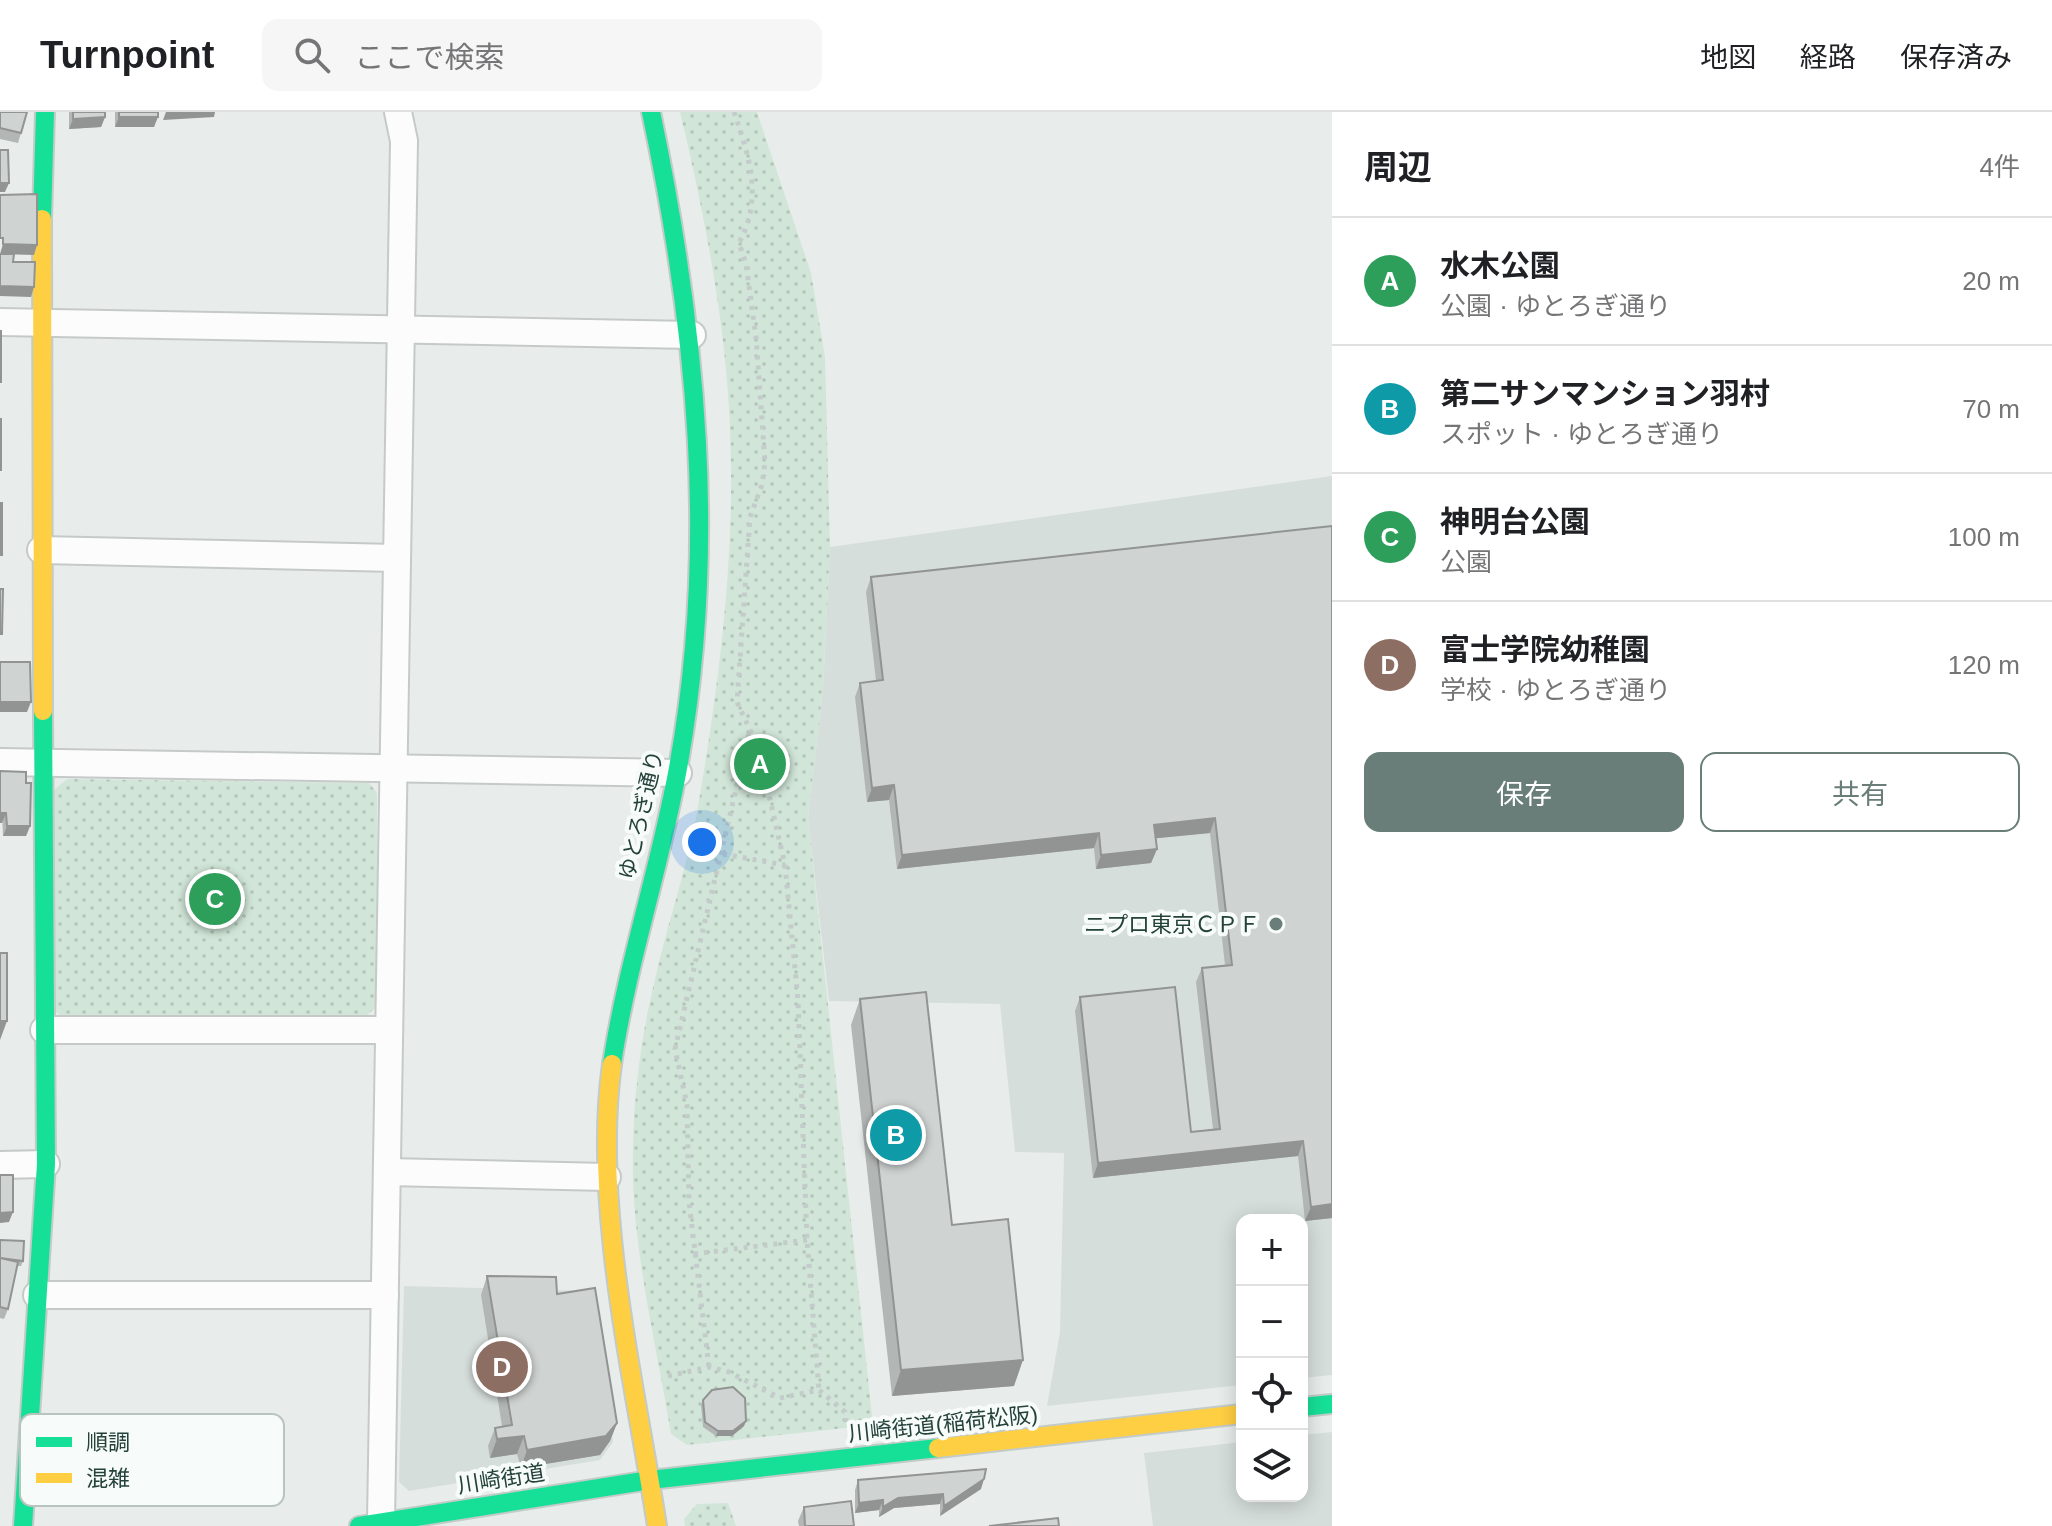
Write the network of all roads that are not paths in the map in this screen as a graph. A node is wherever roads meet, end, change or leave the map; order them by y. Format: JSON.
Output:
{"nodes":[{"id":1,"x":45,"y":112,"type":"edge"},
{"id":2,"x":398,"y":112,"type":"edge"},
{"id":3,"x":651,"y":112,"type":"edge"},
{"id":4,"x":0,"y":322,"type":"edge"},
{"id":5,"x":40,"y":322,"type":"junction"},
{"id":6,"x":400,"y":329,"type":"junction"},
{"id":7,"x":692,"y":335,"type":"junction"},
{"id":8,"x":41,"y":550,"type":"junction"},
{"id":9,"x":396,"y":558,"type":"junction"},
{"id":10,"x":0,"y":762,"type":"edge"},
{"id":11,"x":43,"y":763,"type":"junction"},
{"id":12,"x":393,"y":768,"type":"junction"},
{"id":13,"x":678,"y":773,"type":"junction"},
{"id":14,"x":44,"y":1030,"type":"junction"},
{"id":15,"x":389,"y":1030,"type":"junction"},
{"id":16,"x":46,"y":1164,"type":"junction"},
{"id":17,"x":0,"y":1165,"type":"edge"},
{"id":18,"x":387,"y":1172,"type":"junction"},
{"id":19,"x":607,"y":1177,"type":"junction"},
{"id":20,"x":37,"y":1295,"type":"junction"},
{"id":21,"x":385,"y":1295,"type":"junction"},
{"id":22,"x":1332,"y":1404,"type":"edge"},
{"id":23,"x":1308,"y":1406,"type":"edge"},
{"id":24,"x":30,"y":1414,"type":"edge"},
{"id":25,"x":1236,"y":1415,"type":"edge"},
{"id":26,"x":650,"y":1480,"type":"junction"},
{"id":27,"x":24,"y":1506,"type":"edge"},
{"id":28,"x":370,"y":1524,"type":"edge"},
{"id":29,"x":23,"y":1526,"type":"edge"},
{"id":30,"x":657,"y":1526,"type":"edge"}],
"edges":[{"from":1,"to":5,"type":"street"},
{"from":2,"to":6,"type":"street"},
{"from":3,"to":7,"type":"street","name":"ゆとろぎ通り"},
{"from":4,"to":5,"type":"street"},
{"from":5,"to":6,"type":"street"},
{"from":5,"to":8,"type":"street"},
{"from":6,"to":7,"type":"street"},
{"from":6,"to":9,"type":"street"},
{"from":7,"to":13,"type":"street","name":"ゆとろぎ通り"},
{"from":8,"to":9,"type":"street"},
{"from":8,"to":11,"type":"street"},
{"from":9,"to":12,"type":"street"},
{"from":10,"to":11,"type":"street"},
{"from":11,"to":12,"type":"street"},
{"from":11,"to":14,"type":"street"},
{"from":12,"to":13,"type":"street"},
{"from":12,"to":15,"type":"street"},
{"from":13,"to":19,"type":"street","name":"ゆとろぎ通り"},
{"from":14,"to":15,"type":"street"},
{"from":14,"to":16,"type":"street"},
{"from":15,"to":18,"type":"street"},
{"from":16,"to":17,"type":"street"},
{"from":16,"to":20,"type":"street"},
{"from":18,"to":19,"type":"street"},
{"from":18,"to":21,"type":"street"},
{"from":19,"to":26,"type":"street","name":"ゆとろぎ通り"},
{"from":20,"to":21,"type":"street"},
{"from":20,"to":24,"type":"street"},
{"from":21,"to":28,"type":"street"},
{"from":22,"to":23,"type":"street"},
{"from":25,"to":26,"type":"street","name":"川崎街道(稲荷松阪)"},
{"from":26,"to":28,"type":"street","name":"川崎街道"},
{"from":26,"to":30,"type":"street","name":"ゆとろぎ通り"},
{"from":27,"to":29,"type":"street"}]}
